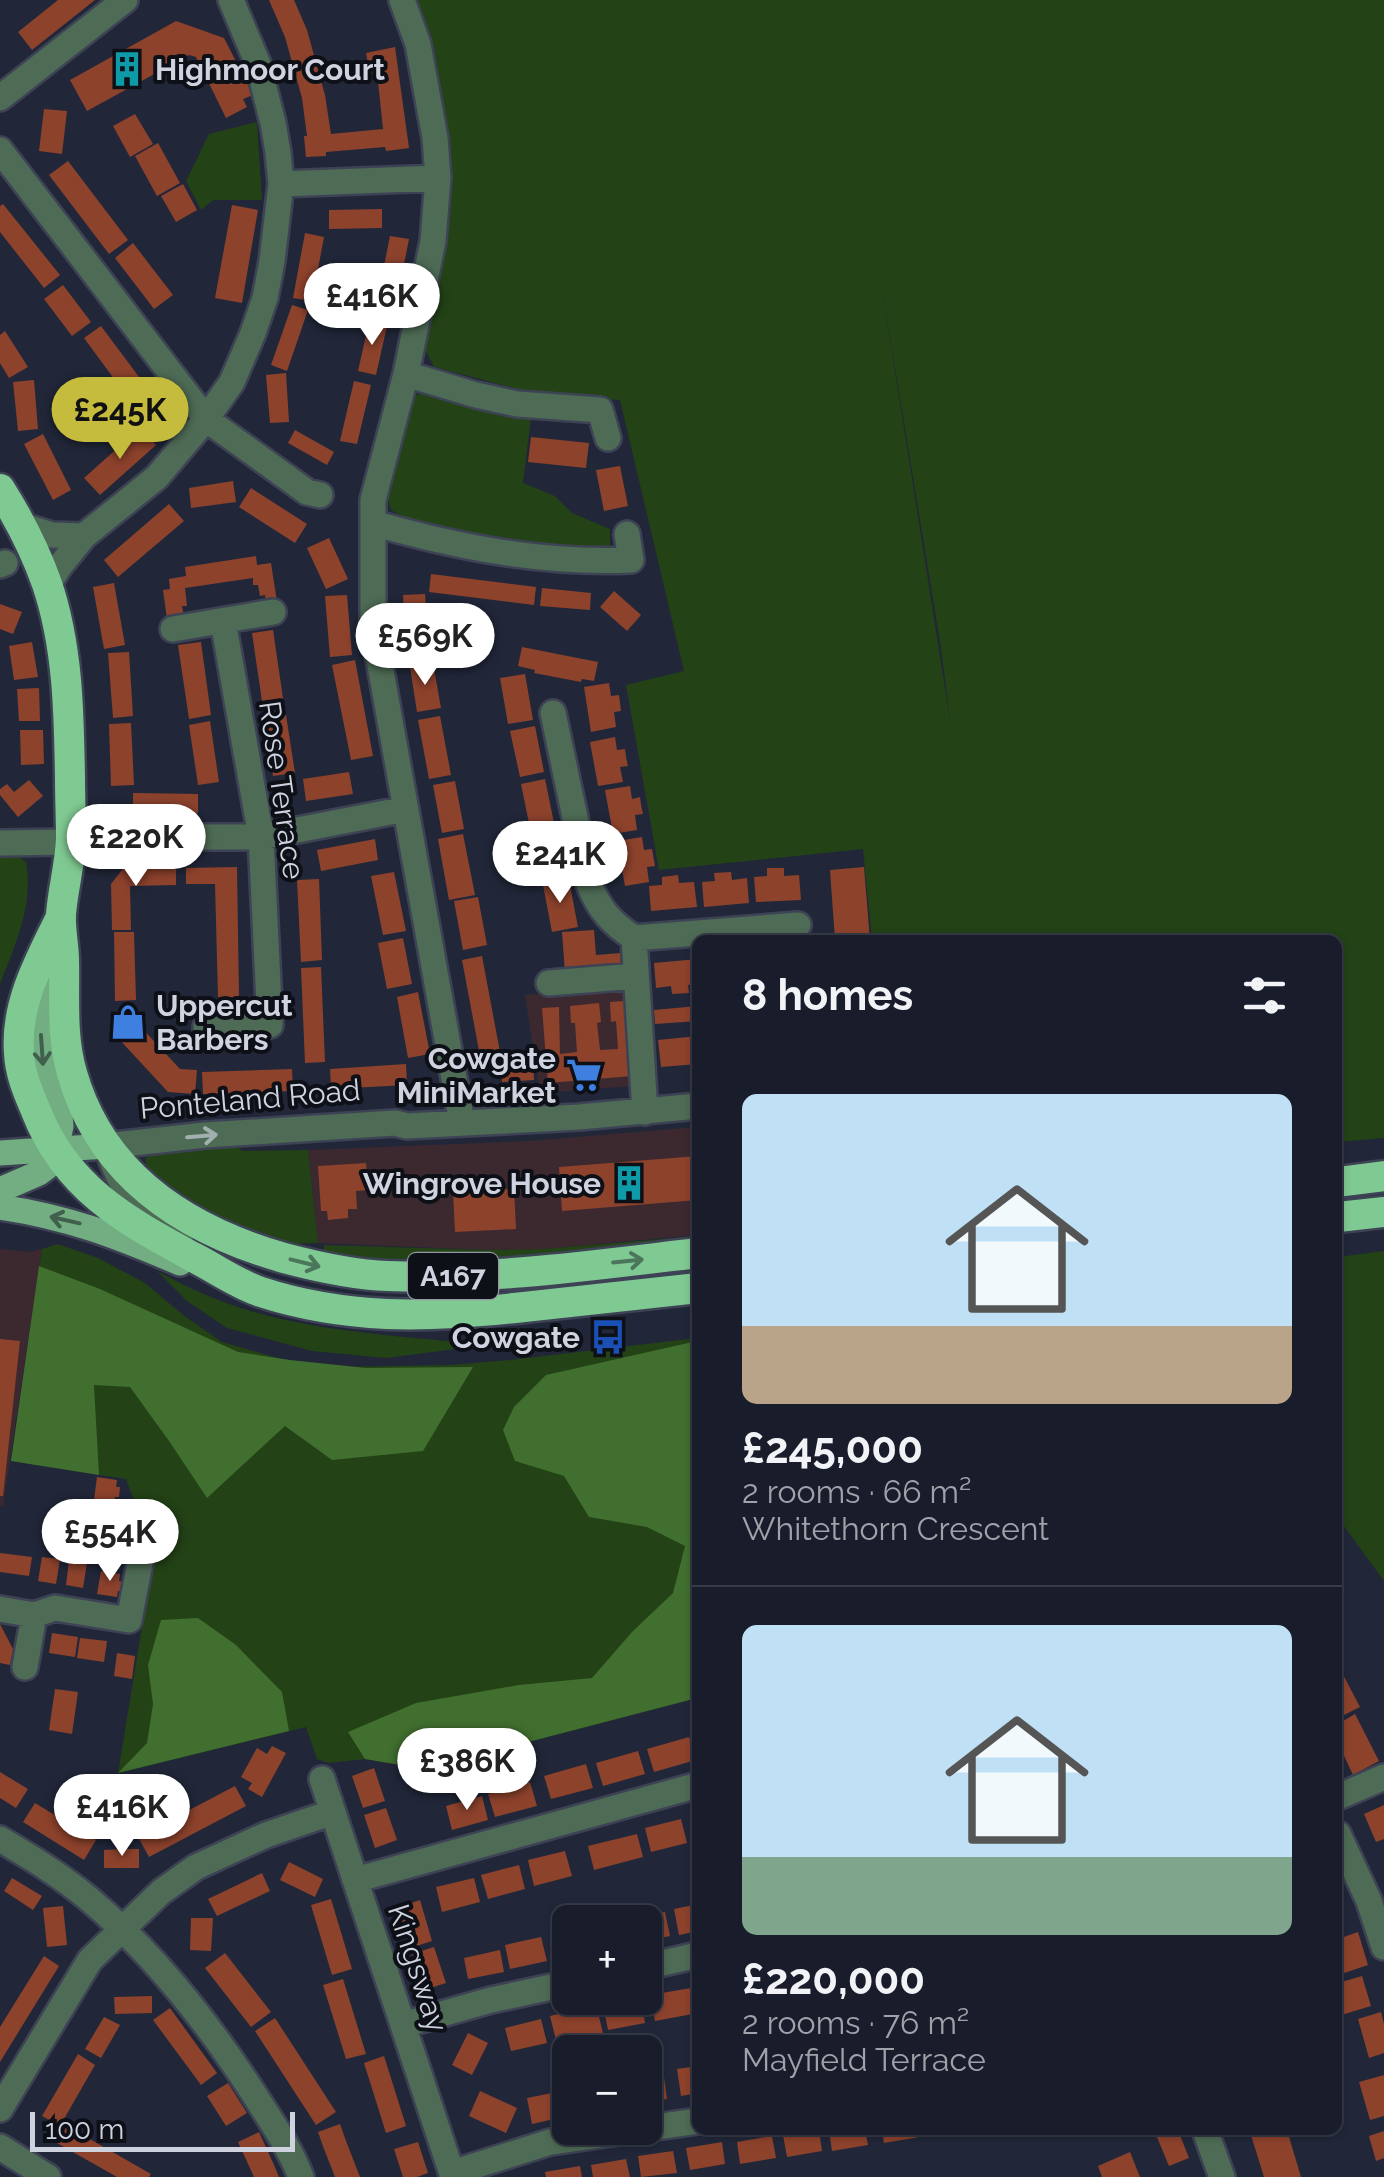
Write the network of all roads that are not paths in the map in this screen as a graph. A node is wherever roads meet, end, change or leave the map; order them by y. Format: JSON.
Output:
{"nodes":[{"id":1,"x":125,"y":0,"type":"edge"},
{"id":2,"x":231,"y":0,"type":"edge"},
{"id":3,"x":402,"y":0,"type":"edge"},
{"id":4,"x":0,"y":98,"type":"edge"},
{"id":5,"x":0,"y":150,"type":"edge"},
{"id":6,"x":438,"y":178,"type":"junction"},
{"id":7,"x":281,"y":184,"type":"junction"},
{"id":8,"x":406,"y":374,"type":"junction"},
{"id":9,"x":206,"y":419,"type":"junction"},
{"id":10,"x":608,"y":438,"type":"dead end"},
{"id":11,"x":0,"y":489,"type":"edge"},
{"id":12,"x":320,"y":495,"type":"dead end"},
{"id":13,"x":373,"y":523,"type":"junction"},
{"id":14,"x":23,"y":526,"type":"junction"},
{"id":15,"x":627,"y":534,"type":"dead end"},
{"id":16,"x":84,"y":536,"type":"junction"},
{"id":17,"x":48,"y":585,"type":"junction"},
{"id":18,"x":273,"y":612,"type":"dead end"},
{"id":19,"x":223,"y":621,"type":"junction"},
{"id":20,"x":173,"y":629,"type":"dead end"},
{"id":21,"x":553,"y":713,"type":"dead end"},
{"id":22,"x":406,"y":810,"type":"junction"},
{"id":23,"x":116,"y":837,"type":"dead end"},
{"id":24,"x":261,"y":837,"type":"junction"},
{"id":25,"x":70,"y":842,"type":"junction"},
{"id":26,"x":0,"y":843,"type":"edge"},
{"id":27,"x":61,"y":917,"type":"junction"},
{"id":28,"x":798,"y":926,"type":"dead end"},
{"id":29,"x":634,"y":938,"type":"junction"},
{"id":30,"x":64,"y":958,"type":"junction"},
{"id":31,"x":636,"y":976,"type":"junction"},
{"id":32,"x":549,"y":983,"type":"dead end"},
{"id":33,"x":21,"y":1016,"type":"junction"},
{"id":34,"x":206,"y":1028,"type":"dead end"},
{"id":35,"x":0,"y":1055,"type":"edge"},
{"id":36,"x":692,"y":1107,"type":"edge"},
{"id":37,"x":645,"y":1112,"type":"junction"},
{"id":38,"x":462,"y":1123,"type":"junction"},
{"id":39,"x":106,"y":1146,"type":"junction"},
{"id":40,"x":56,"y":1150,"type":"junction"},
{"id":41,"x":0,"y":1153,"type":"edge"},
{"id":42,"x":0,"y":1190,"type":"edge"},
{"id":43,"x":0,"y":1207,"type":"edge"},
{"id":44,"x":1384,"y":1212,"type":"edge"},
{"id":45,"x":1342,"y":1216,"type":"edge"},
{"id":46,"x":692,"y":1254,"type":"edge"},
{"id":47,"x":213,"y":1267,"type":"junction"},
{"id":48,"x":692,"y":1289,"type":"edge"},
{"id":49,"x":255,"y":1290,"type":"junction"},
{"id":50,"x":141,"y":1558,"type":"dead end"},
{"id":51,"x":0,"y":1609,"type":"edge"},
{"id":52,"x":34,"y":1615,"type":"junction"},
{"id":53,"x":26,"y":1667,"type":"dead end"},
{"id":54,"x":1384,"y":1777,"type":"edge"},
{"id":55,"x":322,"y":1780,"type":"dead end"},
{"id":56,"x":692,"y":1787,"type":"edge"},
{"id":57,"x":1342,"y":1795,"type":"edge"},
{"id":58,"x":333,"y":1812,"type":"junction"},
{"id":59,"x":0,"y":1839,"type":"edge"},
{"id":60,"x":1342,"y":1843,"type":"edge"},
{"id":61,"x":355,"y":1880,"type":"junction"},
{"id":62,"x":122,"y":1929,"type":"junction"},
{"id":63,"x":1384,"y":1947,"type":"edge"},
{"id":64,"x":692,"y":1957,"type":"edge"},
{"id":65,"x":662,"y":1963,"type":"edge"},
{"id":66,"x":552,"y":1987,"type":"edge"},
{"id":67,"x":403,"y":2025,"type":"junction"},
{"id":68,"x":0,"y":2109,"type":"edge"},
{"id":69,"x":692,"y":2122,"type":"edge"},
{"id":70,"x":1207,"y":2135,"type":"edge"},
{"id":71,"x":0,"y":2146,"type":"edge"},
{"id":72,"x":453,"y":2175,"type":"edge"},
{"id":73,"x":48,"y":2177,"type":"edge"},
{"id":74,"x":301,"y":2177,"type":"edge"},
{"id":75,"x":1222,"y":2177,"type":"edge"}],
"edges":[{"from":1,"to":4,"type":"street"},
{"from":2,"to":7,"type":"street"},
{"from":3,"to":6,"type":"street"},
{"from":5,"to":9,"type":"street"},
{"from":6,"to":7,"type":"street"},
{"from":6,"to":8,"type":"street"},
{"from":7,"to":9,"type":"street"},
{"from":8,"to":10,"type":"street"},
{"from":8,"to":13,"type":"street"},
{"from":9,"to":12,"type":"street"},
{"from":9,"to":16,"type":"street"},
{"from":11,"to":14,"type":"highway","name":"Ponteland Road","number":"A167"},
{"from":13,"to":15,"type":"street"},
{"from":13,"to":22,"type":"street"},
{"from":14,"to":16,"type":"street"},
{"from":14,"to":17,"type":"highway","name":"Ponteland Road","number":"A167"},
{"from":16,"to":17,"type":"street"},
{"from":17,"to":25,"type":"highway","name":"Ponteland Road","number":"A167"},
{"from":18,"to":19,"type":"street"},
{"from":19,"to":20,"type":"street"},
{"from":19,"to":24,"type":"street","name":"Rose Terrace"},
{"from":21,"to":29,"type":"street"},
{"from":22,"to":24,"type":"street"},
{"from":22,"to":38,"type":"street"},
{"from":23,"to":24,"type":"street"},
{"from":24,"to":34,"type":"street","name":"Rose Terrace"},
{"from":25,"to":26,"type":"street"},
{"from":25,"to":27,"type":"highway","name":"Ponteland Road","number":"A167"},
{"from":27,"to":30,"type":"highway","name":"Ponteland Road","number":"A167"},
{"from":27,"to":33,"type":"highway","name":"Ponteland Road","number":"A167"},
{"from":28,"to":29,"type":"street"},
{"from":29,"to":31,"type":"street"},
{"from":30,"to":39,"type":"highway","name":"Ponteland Road","number":"A167"},
{"from":30,"to":40,"type":"main road","one_way":true},
{"from":31,"to":32,"type":"street"},
{"from":31,"to":37,"type":"street"},
{"from":33,"to":35,"type":"main road"},
{"from":33,"to":40,"type":"highway","name":"Ponteland Road","number":"A167"},
{"from":36,"to":37,"type":"street","name":"Ponteland Road"},
{"from":37,"to":38,"type":"street","name":"Ponteland Road"},
{"from":39,"to":38,"type":"street","name":"Ponteland Road","one_way":true},
{"from":39,"to":40,"type":"main road"},
{"from":39,"to":46,"type":"highway","number":"A167","one_way":true},
{"from":39,"to":47,"type":"street"},
{"from":40,"to":41,"type":"main road"},
{"from":40,"to":42,"type":"main road"},
{"from":40,"to":47,"type":"highway","number":"A167"},
{"from":49,"to":43,"type":"main road","number":"A167","one_way":true},
{"from":44,"to":45,"type":"highway"},
{"from":47,"to":49,"type":"highway","number":"A167"},
{"from":48,"to":49,"type":"highway","number":"A167"},
{"from":50,"to":52,"type":"street"},
{"from":51,"to":52,"type":"street"},
{"from":52,"to":53,"type":"street"},
{"from":54,"to":57,"type":"street"},
{"from":55,"to":58,"type":"street","name":"Kingsway"},
{"from":56,"to":61,"type":"street"},
{"from":58,"to":61,"type":"street","name":"Kingsway"},
{"from":58,"to":62,"type":"street"},
{"from":59,"to":62,"type":"street"},
{"from":60,"to":63,"type":"street"},
{"from":61,"to":67,"type":"street","name":"Kingsway"},
{"from":62,"to":68,"type":"street"},
{"from":62,"to":74,"type":"street"},
{"from":64,"to":65,"type":"street"},
{"from":66,"to":67,"type":"street"},
{"from":67,"to":72,"type":"street","name":"Kingsway"},
{"from":69,"to":72,"type":"street"},
{"from":70,"to":75,"type":"street"},
{"from":71,"to":73,"type":"street"}]}
